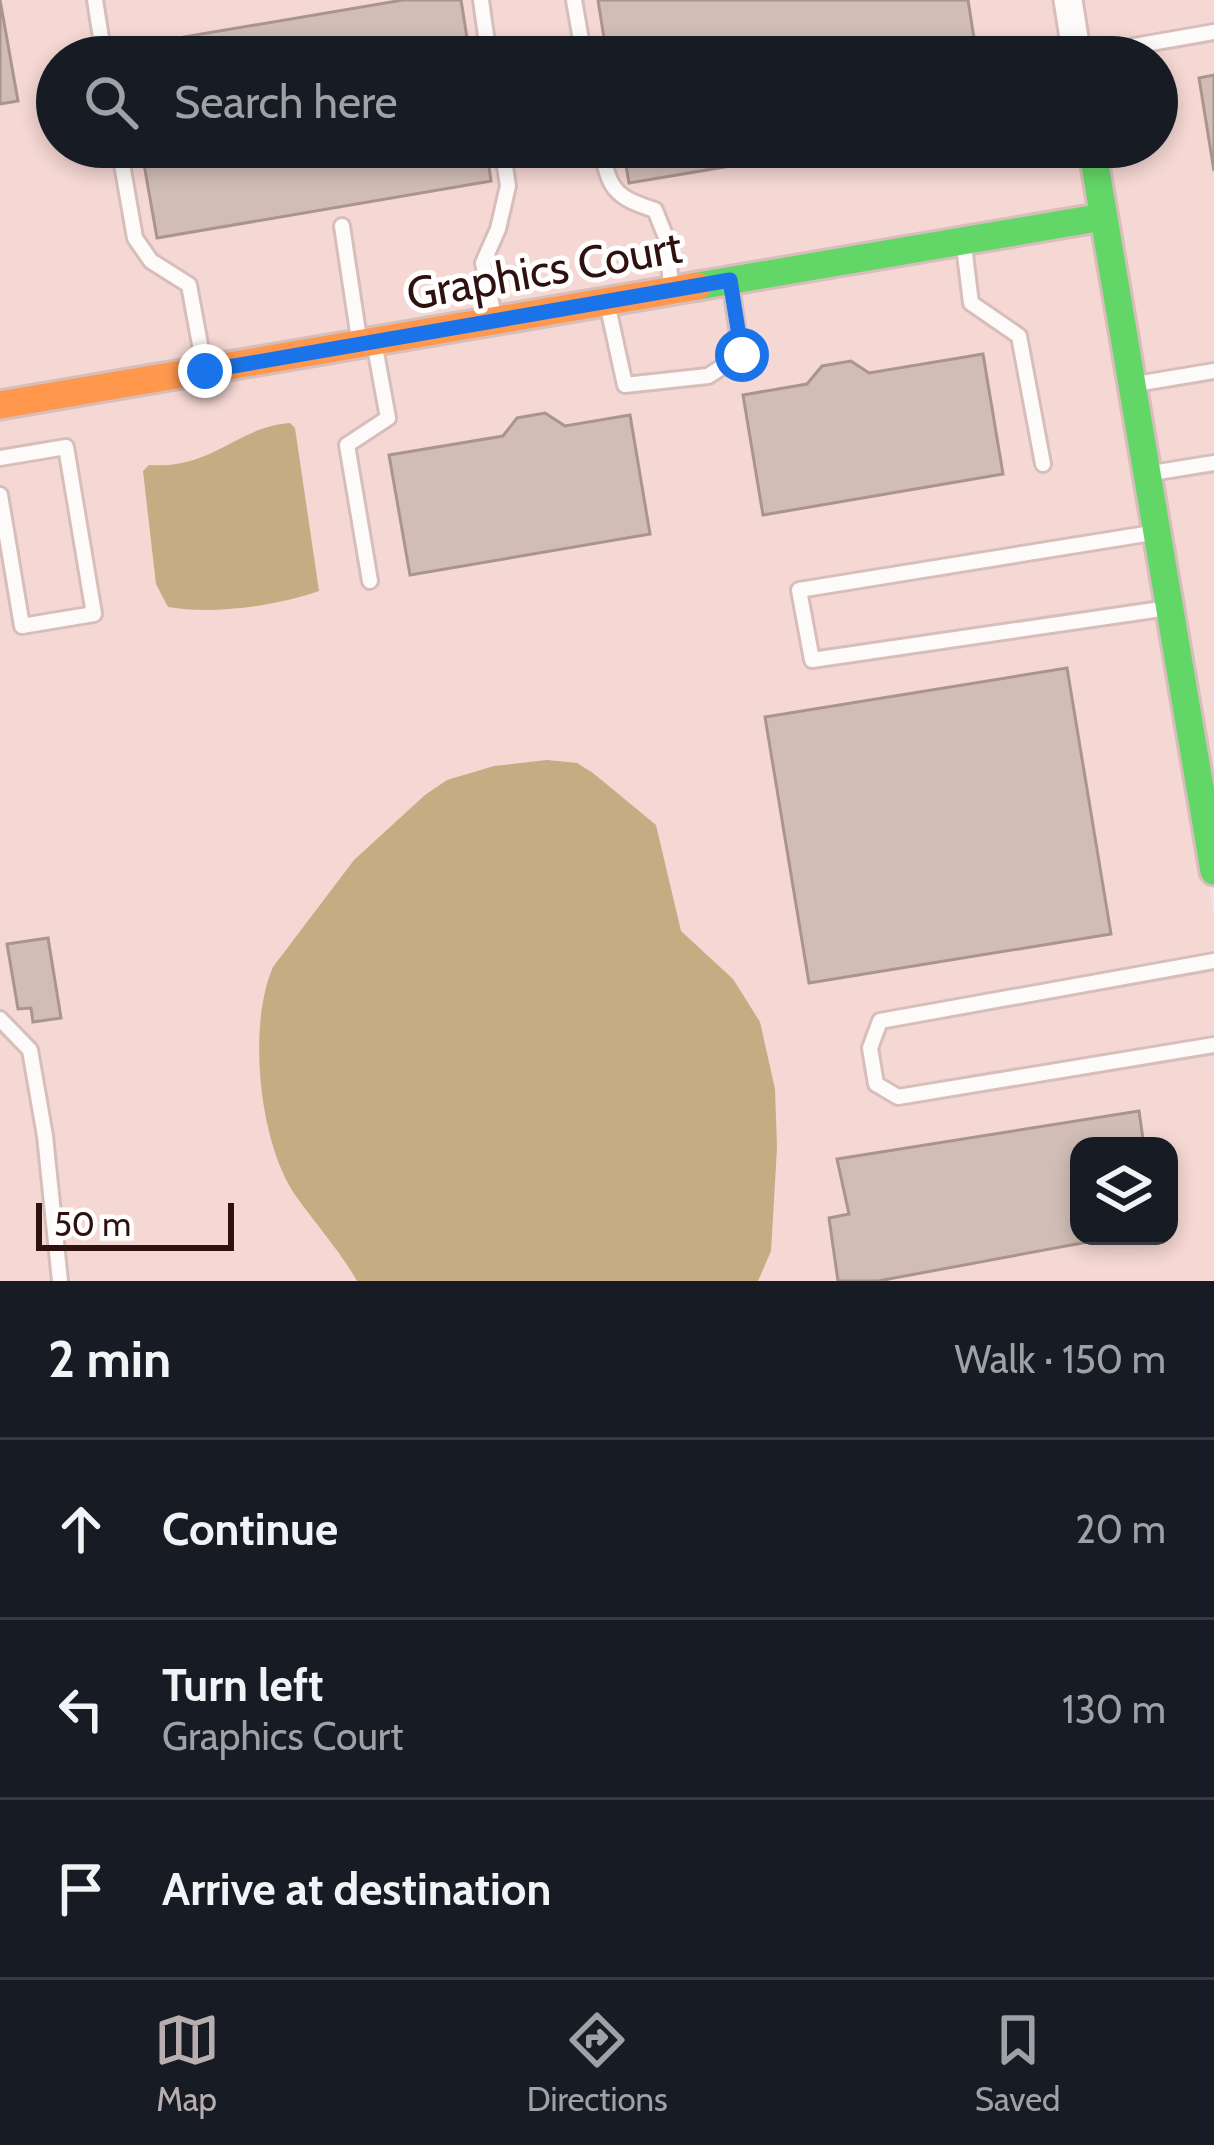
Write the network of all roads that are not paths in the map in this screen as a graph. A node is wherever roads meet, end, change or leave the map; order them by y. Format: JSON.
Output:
{"nodes":[{"id":1,"x":94,"y":0,"type":"edge"},
{"id":2,"x":482,"y":0,"type":"edge"},
{"id":3,"x":574,"y":0,"type":"edge"},
{"id":4,"x":1068,"y":0,"type":"edge"},
{"id":5,"x":1214,"y":32,"type":"edge"},
{"id":6,"x":100,"y":36,"type":"edge"},
{"id":7,"x":486,"y":36,"type":"edge"},
{"id":8,"x":580,"y":36,"type":"edge"},
{"id":9,"x":1074,"y":36,"type":"edge"},
{"id":10,"x":1178,"y":39,"type":"edge"},
{"id":11,"x":123,"y":168,"type":"edge"},
{"id":12,"x":505,"y":168,"type":"edge"},
{"id":13,"x":605,"y":168,"type":"edge"},
{"id":14,"x":1095,"y":168,"type":"edge"},
{"id":15,"x":1103,"y":217,"type":"junction"},
{"id":16,"x":342,"y":226,"type":"dead end"},
{"id":17,"x":963,"y":241,"type":"junction"},
{"id":18,"x":730,"y":280,"type":"junction"},
{"id":19,"x":672,"y":291,"type":"junction"},
{"id":20,"x":607,"y":302,"type":"junction"},
{"id":21,"x":495,"y":321,"type":"junction"},
{"id":22,"x":367,"y":343,"type":"junction"},
{"id":23,"x":205,"y":371,"type":"junction"},
{"id":24,"x":1214,"y":371,"type":"edge"},
{"id":25,"x":1131,"y":385,"type":"junction"},
{"id":26,"x":0,"y":404,"type":"edge"},
{"id":27,"x":0,"y":458,"type":"edge"},
{"id":28,"x":1214,"y":463,"type":"edge"},
{"id":29,"x":1043,"y":464,"type":"dead end"},
{"id":30,"x":1147,"y":474,"type":"junction"},
{"id":31,"x":0,"y":495,"type":"edge"},
{"id":32,"x":1156,"y":532,"type":"junction"},
{"id":33,"x":370,"y":581,"type":"dead end"},
{"id":34,"x":1169,"y":608,"type":"junction"},
{"id":35,"x":1214,"y":871,"type":"edge"},
{"id":36,"x":1214,"y":961,"type":"edge"},
{"id":37,"x":0,"y":1019,"type":"edge"},
{"id":38,"x":1214,"y":1046,"type":"edge"},
{"id":39,"x":60,"y":1281,"type":"edge"}],
"edges":[{"from":1,"to":6,"type":"lane"},
{"from":2,"to":7,"type":"lane"},
{"from":3,"to":8,"type":"lane"},
{"from":4,"to":9,"type":"street"},
{"from":5,"to":10,"type":"lane"},
{"from":11,"to":23,"type":"lane"},
{"from":12,"to":21,"type":"lane"},
{"from":13,"to":19,"type":"lane"},
{"from":14,"to":15,"type":"street"},
{"from":15,"to":17,"type":"street","name":"Graphics Court"},
{"from":15,"to":25,"type":"street"},
{"from":16,"to":22,"type":"lane"},
{"from":17,"to":18,"type":"street","name":"Graphics Court"},
{"from":17,"to":29,"type":"lane"},
{"from":18,"to":19,"type":"street","name":"Graphics Court"},
{"from":18,"to":20,"type":"lane"},
{"from":19,"to":20,"type":"street","name":"Graphics Court"},
{"from":20,"to":21,"type":"street","name":"Graphics Court"},
{"from":21,"to":22,"type":"street","name":"Graphics Court"},
{"from":22,"to":23,"type":"street","name":"Graphics Court"},
{"from":22,"to":33,"type":"lane"},
{"from":23,"to":26,"type":"street","name":"Graphics Court"},
{"from":24,"to":25,"type":"lane"},
{"from":25,"to":30,"type":"street"},
{"from":27,"to":31,"type":"lane"},
{"from":28,"to":30,"type":"lane"},
{"from":30,"to":32,"type":"street"},
{"from":32,"to":34,"type":"street"},
{"from":32,"to":34,"type":"lane"},
{"from":34,"to":35,"type":"street"},
{"from":36,"to":38,"type":"lane"},
{"from":37,"to":39,"type":"lane"}]}
